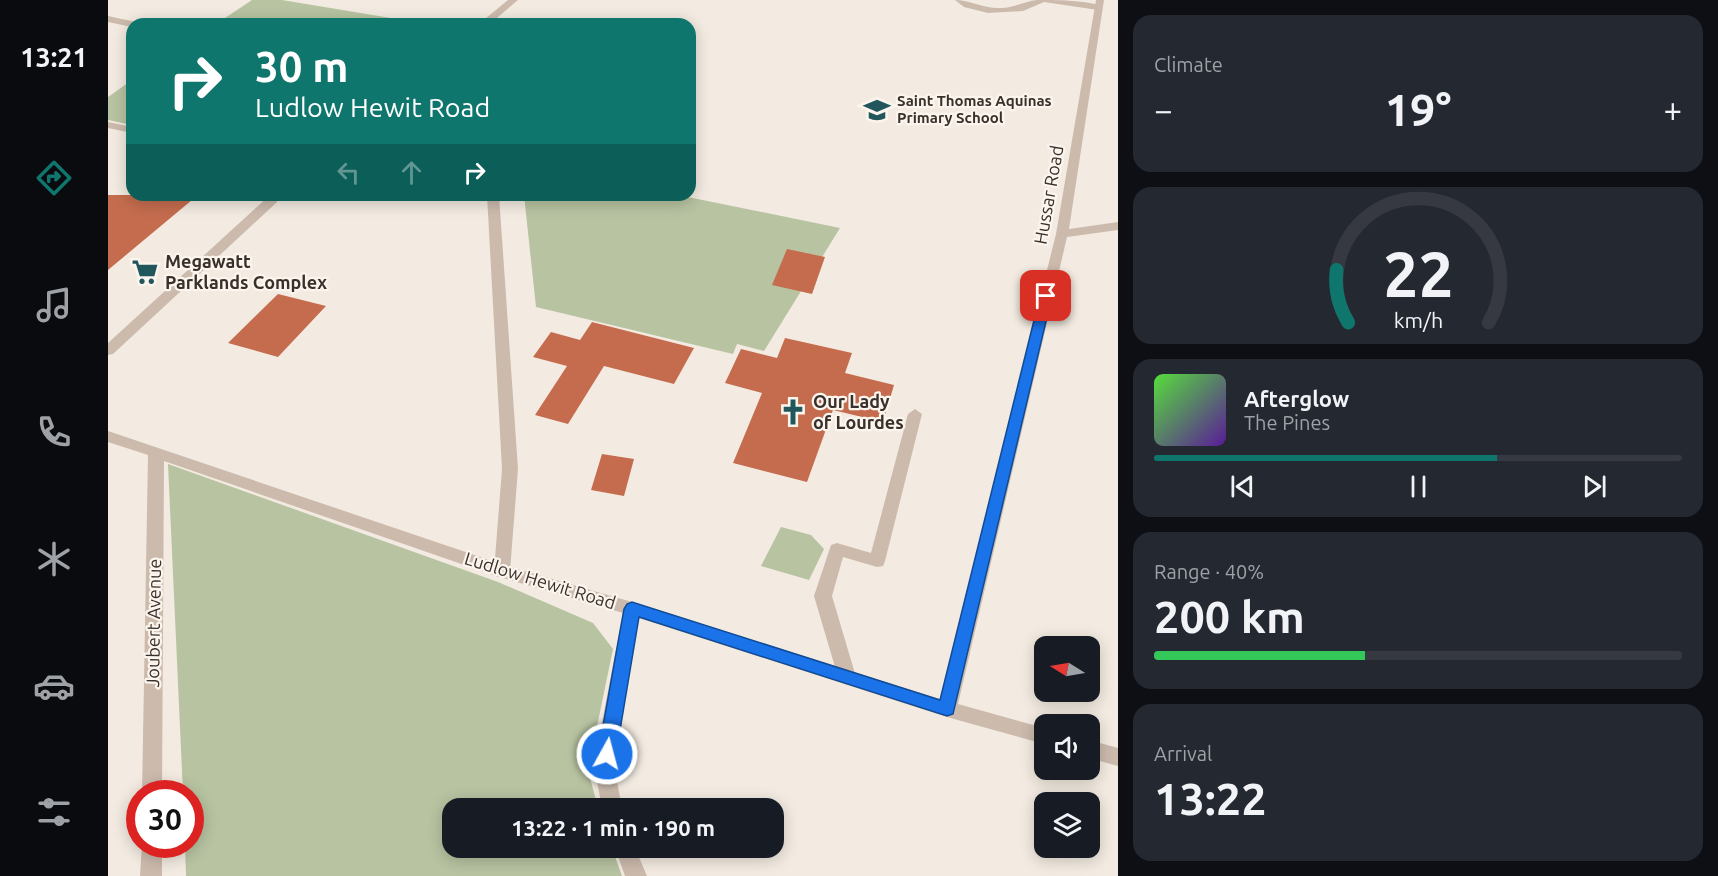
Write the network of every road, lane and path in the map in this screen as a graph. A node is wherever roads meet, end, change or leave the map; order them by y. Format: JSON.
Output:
{"nodes":[{"id":1,"x":513,"y":0,"type":"edge"},
{"id":2,"x":959,"y":0,"type":"edge"},
{"id":3,"x":1041,"y":0,"type":"edge"},
{"id":4,"x":1047,"y":0,"type":"edge"},
{"id":5,"x":1099,"y":4,"type":"edge"},
{"id":6,"x":491,"y":18,"type":"edge"},
{"id":7,"x":108,"y":20,"type":"edge"},
{"id":8,"x":126,"y":23,"type":"edge"},
{"id":9,"x":108,"y":125,"type":"edge"},
{"id":10,"x":126,"y":129,"type":"edge"},
{"id":11,"x":272,"y":201,"type":"edge"},
{"id":12,"x":493,"y":201,"type":"edge"},
{"id":13,"x":1118,"y":226,"type":"edge"},
{"id":14,"x":1062,"y":234,"type":"junction"},
{"id":15,"x":108,"y":351,"type":"edge"},
{"id":16,"x":915,"y":414,"type":"dead end"},
{"id":17,"x":108,"y":436,"type":"edge"},
{"id":18,"x":156,"y":452,"type":"junction"},
{"id":19,"x":502,"y":571,"type":"junction"},
{"id":20,"x":632,"y":609,"type":"junction"},
{"id":21,"x":847,"y":677,"type":"junction"},
{"id":22,"x":947,"y":709,"type":"junction"},
{"id":23,"x":1034,"y":733,"type":"edge"},
{"id":24,"x":1100,"y":752,"type":"edge"},
{"id":25,"x":1118,"y":757,"type":"edge"},
{"id":26,"x":152,"y":780,"type":"edge"},
{"id":27,"x":610,"y":798,"type":"edge"},
{"id":28,"x":152,"y":858,"type":"edge"},
{"id":29,"x":629,"y":858,"type":"edge"},
{"id":30,"x":152,"y":876,"type":"edge"},
{"id":31,"x":636,"y":876,"type":"edge"}],
"edges":[{"from":1,"to":6,"type":"street"},
{"from":2,"to":3,"type":"street"},
{"from":4,"to":5,"type":"street"},
{"from":5,"to":14,"type":"street","name":"Hussar Road"},
{"from":7,"to":8,"type":"street"},
{"from":9,"to":10,"type":"street"},
{"from":11,"to":15,"type":"street"},
{"from":12,"to":19,"type":"street"},
{"from":13,"to":14,"type":"street"},
{"from":14,"to":22,"type":"street","name":"Hussar Road"},
{"from":16,"to":21,"type":"street"},
{"from":17,"to":18,"type":"street","name":"Ludlow Hewit Road"},
{"from":18,"to":19,"type":"street","name":"Ludlow Hewit Road"},
{"from":18,"to":26,"type":"street","name":"Joubert Avenue"},
{"from":19,"to":20,"type":"street","name":"Ludlow Hewit Road"},
{"from":20,"to":21,"type":"street","name":"Ludlow Hewit Road"},
{"from":20,"to":27,"type":"street"},
{"from":21,"to":22,"type":"street","name":"Ludlow Hewit Road"},
{"from":22,"to":23,"type":"street","name":"Ludlow Hewit Road"},
{"from":24,"to":25,"type":"street"},
{"from":28,"to":30,"type":"street"},
{"from":29,"to":31,"type":"street"}]}
